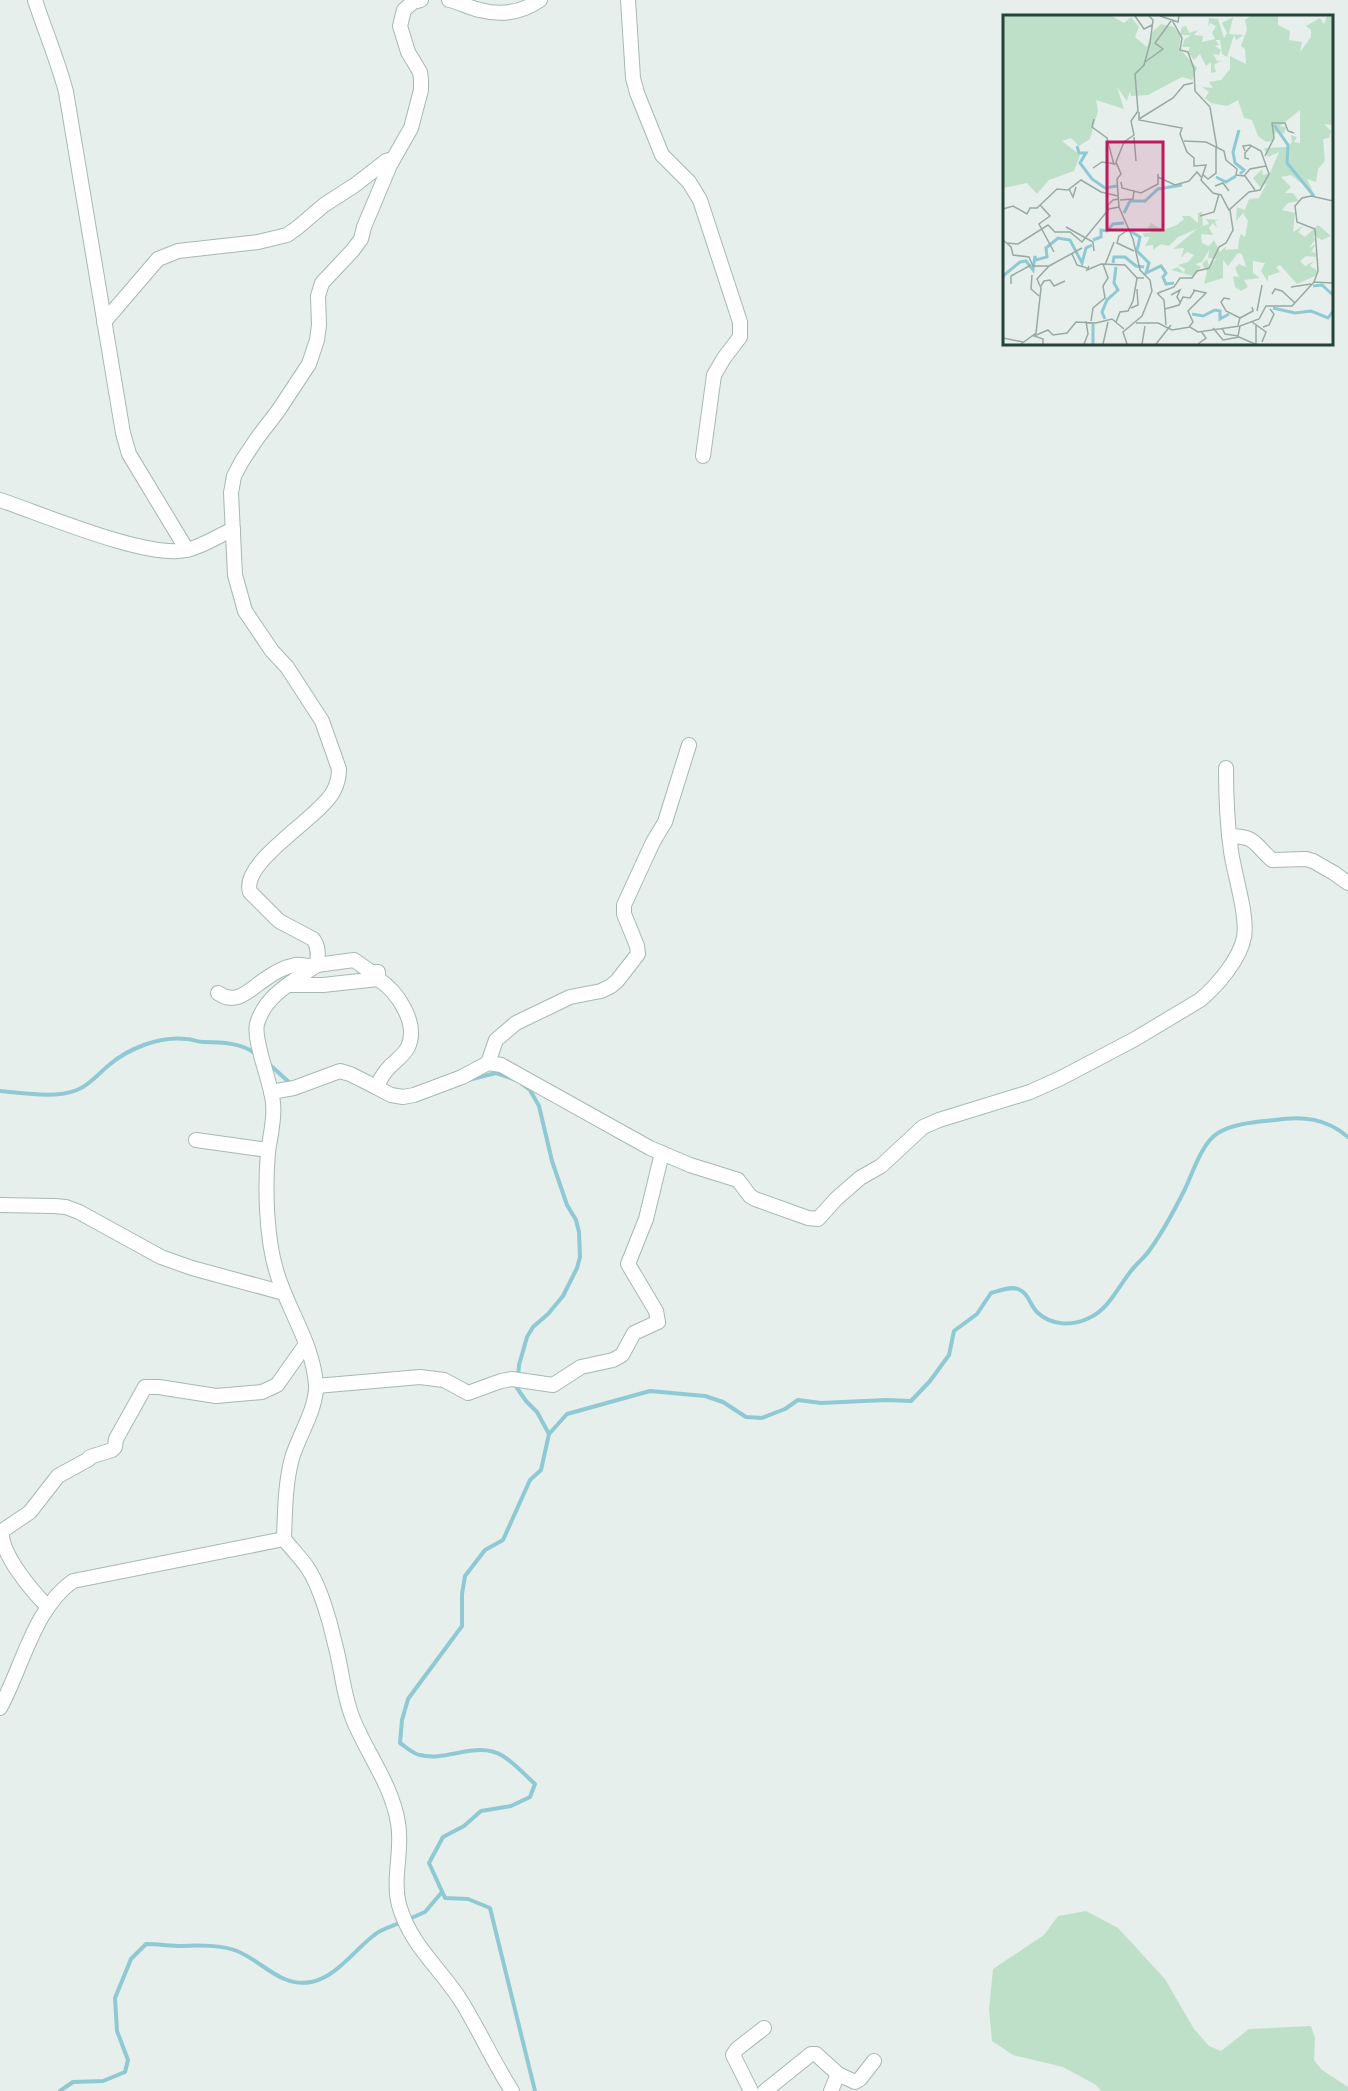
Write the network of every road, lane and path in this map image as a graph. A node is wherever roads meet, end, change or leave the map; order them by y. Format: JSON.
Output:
{"nodes":[{"id":1,"x":36,"y":0,"type":"edge"},
{"id":2,"x":421,"y":0,"type":"edge"},
{"id":3,"x":448,"y":0,"type":"edge"},
{"id":4,"x":540,"y":0,"type":"edge"},
{"id":5,"x":628,"y":0,"type":"edge"},
{"id":6,"x":394,"y":159,"type":"junction"},
{"id":7,"x":104,"y":322,"type":"junction"},
{"id":8,"x":703,"y":456,"type":"dead end"},
{"id":9,"x":0,"y":500,"type":"edge"},
{"id":10,"x":232,"y":529,"type":"junction"},
{"id":11,"x":187,"y":550,"type":"junction"},
{"id":12,"x":689,"y":745,"type":"dead end"},
{"id":13,"x":1226,"y":768,"type":"dead end"},
{"id":14,"x":1229,"y":836,"type":"junction"},
{"id":15,"x":1348,"y":883,"type":"edge"},
{"id":16,"x":316,"y":966,"type":"junction"},
{"id":17,"x":378,"y":979,"type":"junction"},
{"id":18,"x":288,"y":985,"type":"junction"},
{"id":19,"x":218,"y":993,"type":"dead end"},
{"id":20,"x":488,"y":1063,"type":"junction"},
{"id":21,"x":376,"y":1087,"type":"junction"},
{"id":22,"x":271,"y":1092,"type":"junction"},
{"id":23,"x":196,"y":1140,"type":"dead end"},
{"id":24,"x":268,"y":1150,"type":"junction"},
{"id":25,"x":662,"y":1153,"type":"junction"},
{"id":26,"x":0,"y":1205,"type":"edge"},
{"id":27,"x":284,"y":1293,"type":"junction"},
{"id":28,"x":306,"y":1344,"type":"junction"},
{"id":29,"x":316,"y":1386,"type":"junction"},
{"id":30,"x":284,"y":1539,"type":"junction"},
{"id":31,"x":0,"y":1542,"type":"edge"},
{"id":32,"x":48,"y":1607,"type":"junction"},
{"id":33,"x":0,"y":1708,"type":"edge"},
{"id":34,"x":764,"y":2028,"type":"dead end"},
{"id":35,"x":874,"y":2061,"type":"dead end"},
{"id":36,"x":838,"y":2074,"type":"junction"},
{"id":37,"x":505,"y":2088,"type":"edge"},
{"id":38,"x":752,"y":2091,"type":"edge"},
{"id":39,"x":765,"y":2091,"type":"edge"},
{"id":40,"x":831,"y":2091,"type":"edge"}],
"edges":[{"from":1,"to":7,"type":"street"},
{"from":2,"to":6,"type":"street"},
{"from":3,"to":4,"type":"street"},
{"from":5,"to":8,"type":"street"},
{"from":6,"to":7,"type":"street"},
{"from":6,"to":10,"type":"street"},
{"from":7,"to":11,"type":"street"},
{"from":9,"to":11,"type":"street"},
{"from":10,"to":11,"type":"street"},
{"from":10,"to":16,"type":"street"},
{"from":12,"to":20,"type":"street"},
{"from":13,"to":14,"type":"street"},
{"from":14,"to":15,"type":"street"},
{"from":14,"to":25,"type":"street"},
{"from":16,"to":17,"type":"street"},
{"from":16,"to":18,"type":"street"},
{"from":16,"to":19,"type":"street"},
{"from":17,"to":18,"type":"street"},
{"from":17,"to":21,"type":"street"},
{"from":18,"to":22,"type":"street"},
{"from":20,"to":21,"type":"street"},
{"from":20,"to":25,"type":"street"},
{"from":21,"to":22,"type":"street"},
{"from":22,"to":24,"type":"street"},
{"from":23,"to":24,"type":"street"},
{"from":24,"to":27,"type":"street"},
{"from":25,"to":29,"type":"street"},
{"from":26,"to":27,"type":"street"},
{"from":27,"to":28,"type":"street"},
{"from":28,"to":29,"type":"street"},
{"from":28,"to":31,"type":"street"},
{"from":29,"to":30,"type":"street"},
{"from":30,"to":32,"type":"street"},
{"from":30,"to":37,"type":"street"},
{"from":31,"to":32,"type":"street"},
{"from":32,"to":33,"type":"street"},
{"from":34,"to":38,"type":"street"},
{"from":35,"to":36,"type":"street"},
{"from":36,"to":39,"type":"street"},
{"from":36,"to":40,"type":"street"}]}
